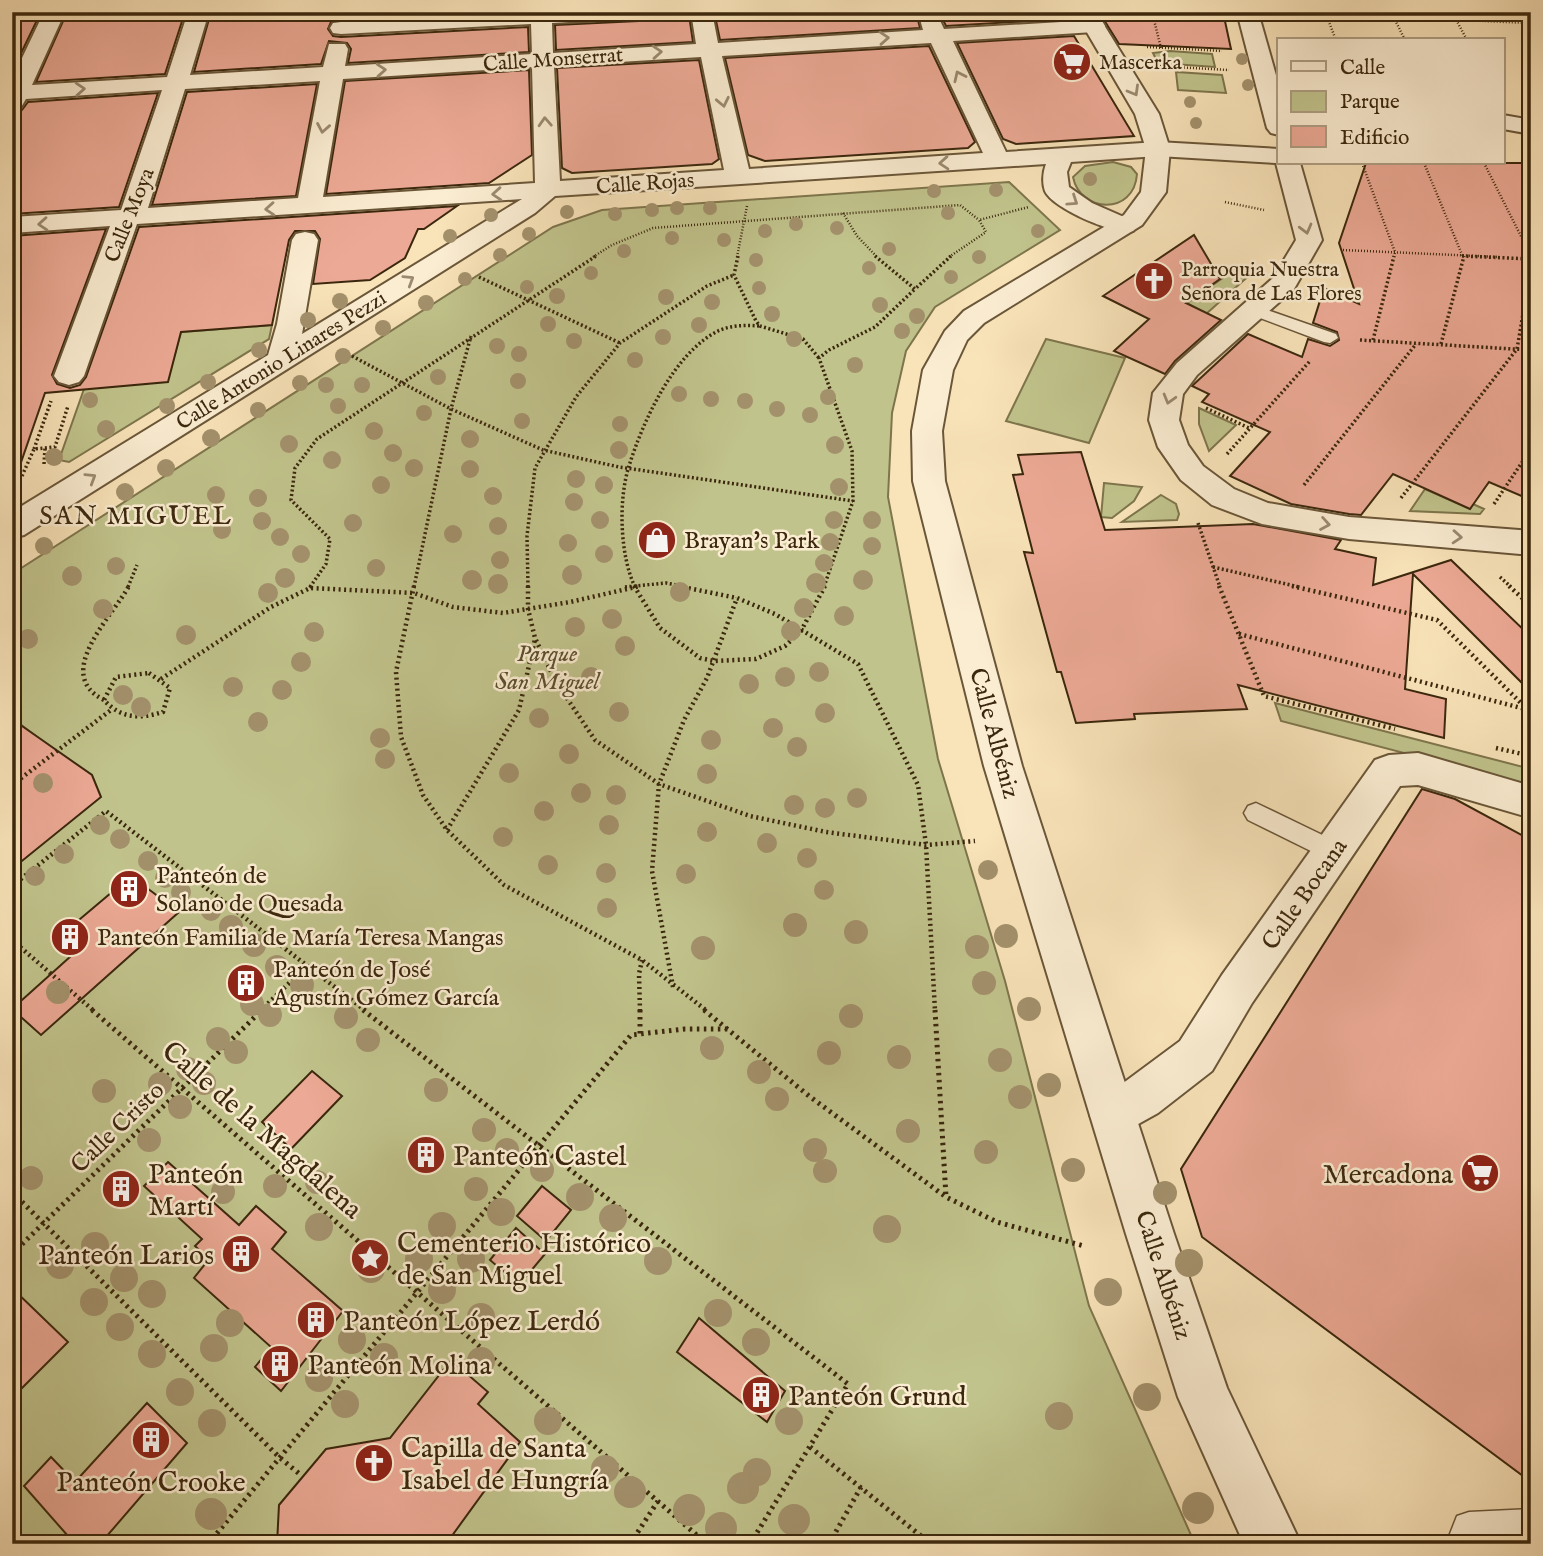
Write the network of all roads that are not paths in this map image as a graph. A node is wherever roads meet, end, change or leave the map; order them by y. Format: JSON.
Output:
{"nodes":[{"id":1,"x":55,"y":12,"type":"edge"},
{"id":2,"x":199,"y":12,"type":"edge"},
{"id":3,"x":639,"y":12,"type":"edge"},
{"id":4,"x":701,"y":12,"type":"edge"},
{"id":5,"x":926,"y":12,"type":"edge"},
{"id":6,"x":1247,"y":12,"type":"edge"},
{"id":7,"x":541,"y":18,"type":"junction"},
{"id":8,"x":1090,"y":19,"type":"edge"},
{"id":9,"x":342,"y":20,"type":"edge"},
{"id":10,"x":936,"y":35,"type":"junction"},
{"id":11,"x":708,"y":49,"type":"junction"},
{"id":12,"x":541,"y":60,"type":"junction"},
{"id":13,"x":333,"y":73,"type":"junction"},
{"id":14,"x":176,"y":83,"type":"junction"},
{"id":15,"x":14,"y":97,"type":"edge"},
{"id":16,"x":1277,"y":115,"type":"edge"},
{"id":17,"x":1504,"y":122,"type":"edge"},
{"id":18,"x":1531,"y":127,"type":"edge"},
{"id":19,"x":1158,"y":149,"type":"junction"},
{"id":20,"x":1062,"y":155,"type":"junction"},
{"id":21,"x":1277,"y":156,"type":"edge"},
{"id":22,"x":998,"y":160,"type":"junction"},
{"id":23,"x":1288,"y":164,"type":"edge"},
{"id":24,"x":743,"y":188,"type":"junction"},
{"id":25,"x":548,"y":190,"type":"junction"},
{"id":26,"x":309,"y":206,"type":"junction"},
{"id":27,"x":129,"y":218,"type":"junction"},
{"id":28,"x":12,"y":225,"type":"edge"},
{"id":29,"x":1124,"y":226,"type":"junction"},
{"id":30,"x":305,"y":240,"type":"dead end"},
{"id":31,"x":1254,"y":310,"type":"junction"},
{"id":32,"x":1330,"y":338,"type":"road end"},
{"id":33,"x":281,"y":361,"type":"junction"},
{"id":34,"x":62,"y":383,"type":"road end"},
{"id":35,"x":12,"y":527,"type":"edge"},
{"id":36,"x":1531,"y":543,"type":"edge"},
{"id":37,"x":1531,"y":802,"type":"edge"},
{"id":38,"x":1256,"y":813,"type":"dead end"},
{"id":39,"x":1333,"y":851,"type":"junction"},
{"id":40,"x":1113,"y":1115,"type":"junction"},
{"id":41,"x":1531,"y":1525,"type":"edge"},
{"id":42,"x":1273,"y":1544,"type":"edge"},
{"id":43,"x":1462,"y":1544,"type":"edge"}],
"edges":[{"from":1,"to":15,"type":"street"},
{"from":2,"to":14,"type":"street","name":"Calle Moya"},
{"from":3,"to":7,"type":"street"},
{"from":4,"to":11,"type":"street"},
{"from":5,"to":10,"type":"street"},
{"from":6,"to":16,"type":"street"},
{"from":7,"to":9,"type":"street"},
{"from":7,"to":12,"type":"street"},
{"from":8,"to":10,"type":"street","name":"Calle Monserrat"},
{"from":8,"to":19,"type":"street","name":"Calle Albéniz","one_way":true},
{"from":9,"to":13,"type":"street"},
{"from":11,"to":10,"type":"street","name":"Calle Monserrat","one_way":true},
{"from":22,"to":10,"type":"street","one_way":true},
{"from":12,"to":11,"type":"street","name":"Calle Monserrat","one_way":true},
{"from":11,"to":24,"type":"street","one_way":true},
{"from":13,"to":12,"type":"street","name":"Calle Monserrat","one_way":true},
{"from":25,"to":12,"type":"street","one_way":true},
{"from":13,"to":14,"type":"street","name":"Calle Monserrat"},
{"from":13,"to":26,"type":"street","one_way":true},
{"from":15,"to":14,"type":"street","name":"Calle Monserrat","one_way":true},
{"from":14,"to":27,"type":"street","name":"Calle Moya"},
{"from":17,"to":18,"type":"street"},
{"from":19,"to":20,"type":"street","name":"Calle Rojas"},
{"from":19,"to":21,"type":"street","name":"Calle Rojas"},
{"from":19,"to":29,"type":"street","name":"Calle Albéniz"},
{"from":20,"to":22,"type":"street","name":"Calle Rojas"},
{"from":20,"to":29,"type":"street","one_way":true},
{"from":22,"to":24,"type":"street","name":"Calle Rojas","one_way":true},
{"from":23,"to":31,"type":"street","one_way":true},
{"from":24,"to":25,"type":"street","name":"Calle Rojas"},
{"from":25,"to":26,"type":"street","name":"Calle Rojas","one_way":true},
{"from":33,"to":25,"type":"street","name":"Calle Antonio Linares Pezzi","one_way":true},
{"from":26,"to":27,"type":"street","name":"Calle Rojas","one_way":true},
{"from":27,"to":28,"type":"street","name":"Calle Rojas","one_way":true},
{"from":27,"to":34,"type":"street","name":"Calle Moya"},
{"from":29,"to":40,"type":"street","name":"Calle Albéniz"},
{"from":30,"to":33,"type":"street"},
{"from":31,"to":32,"type":"lane"},
{"from":31,"to":36,"type":"street","one_way":true},
{"from":35,"to":33,"type":"street","name":"Calle Antonio Linares Pezzi","one_way":true},
{"from":37,"to":39,"type":"street","name":"Calle Bocana"},
{"from":38,"to":39,"type":"lane"},
{"from":39,"to":40,"type":"street","name":"Calle Bocana"},
{"from":40,"to":42,"type":"street","name":"Calle Albéniz"},
{"from":41,"to":43,"type":"lane"}]}
